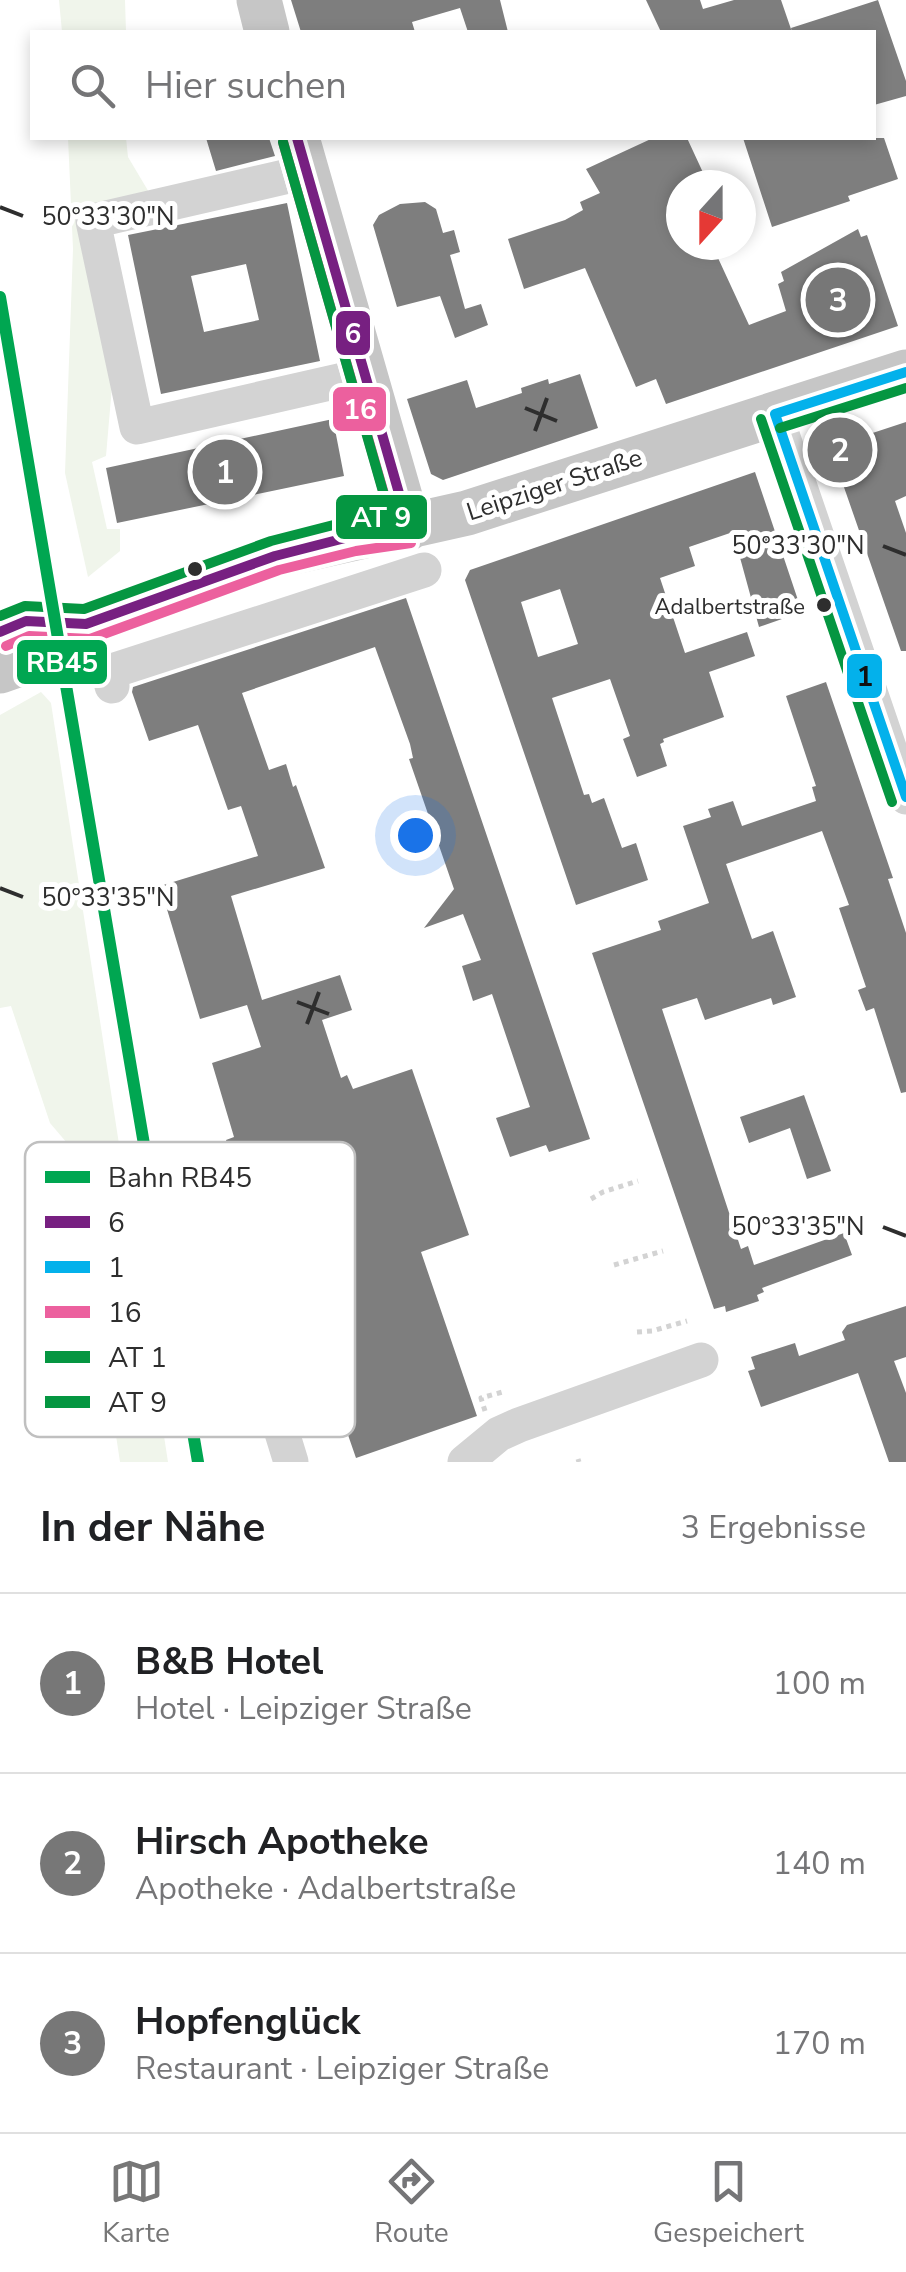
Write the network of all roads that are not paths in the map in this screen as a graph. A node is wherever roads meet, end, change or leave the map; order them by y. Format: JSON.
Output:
{"nodes":[{"id":1,"x":258,"y":0,"type":"edge"},
{"id":2,"x":267,"y":30,"type":"edge"},
{"id":3,"x":301,"y":155,"type":"edge"},
{"id":4,"x":906,"y":372,"type":"edge"},
{"id":5,"x":365,"y":375,"type":"junction"},
{"id":6,"x":775,"y":414,"type":"junction"},
{"id":7,"x":409,"y":528,"type":"junction"},
{"id":8,"x":424,"y":570,"type":"dead end"},
{"id":9,"x":86,"y":624,"type":"junction"},
{"id":10,"x":0,"y":632,"type":"edge"},
{"id":11,"x":0,"y":671,"type":"edge"},
{"id":12,"x":112,"y":686,"type":"dead end"},
{"id":13,"x":906,"y":798,"type":"edge"},
{"id":14,"x":701,"y":1360,"type":"dead end"},
{"id":15,"x":283,"y":1437,"type":"edge"},
{"id":16,"x":291,"y":1462,"type":"edge"},
{"id":17,"x":465,"y":1462,"type":"edge"}],
"edges":[{"from":1,"to":2,"type":"main road"},
{"from":3,"to":5,"type":"main road"},
{"from":3,"to":5,"type":"street"},
{"from":4,"to":6,"type":"main road","name":"Leipziger Straße"},
{"from":5,"to":7,"type":"main road"},
{"from":6,"to":7,"type":"main road","name":"Leipziger Straße"},
{"from":6,"to":13,"type":"street"},
{"from":7,"to":9,"type":"main road","name":"Leipziger Straße"},
{"from":8,"to":12,"type":"street"},
{"from":9,"to":10,"type":"main road","name":"Leipziger Straße"},
{"from":9,"to":11,"type":"main road","name":"Leipziger Straße"},
{"from":14,"to":17,"type":"street"},
{"from":15,"to":16,"type":"street"}]}
